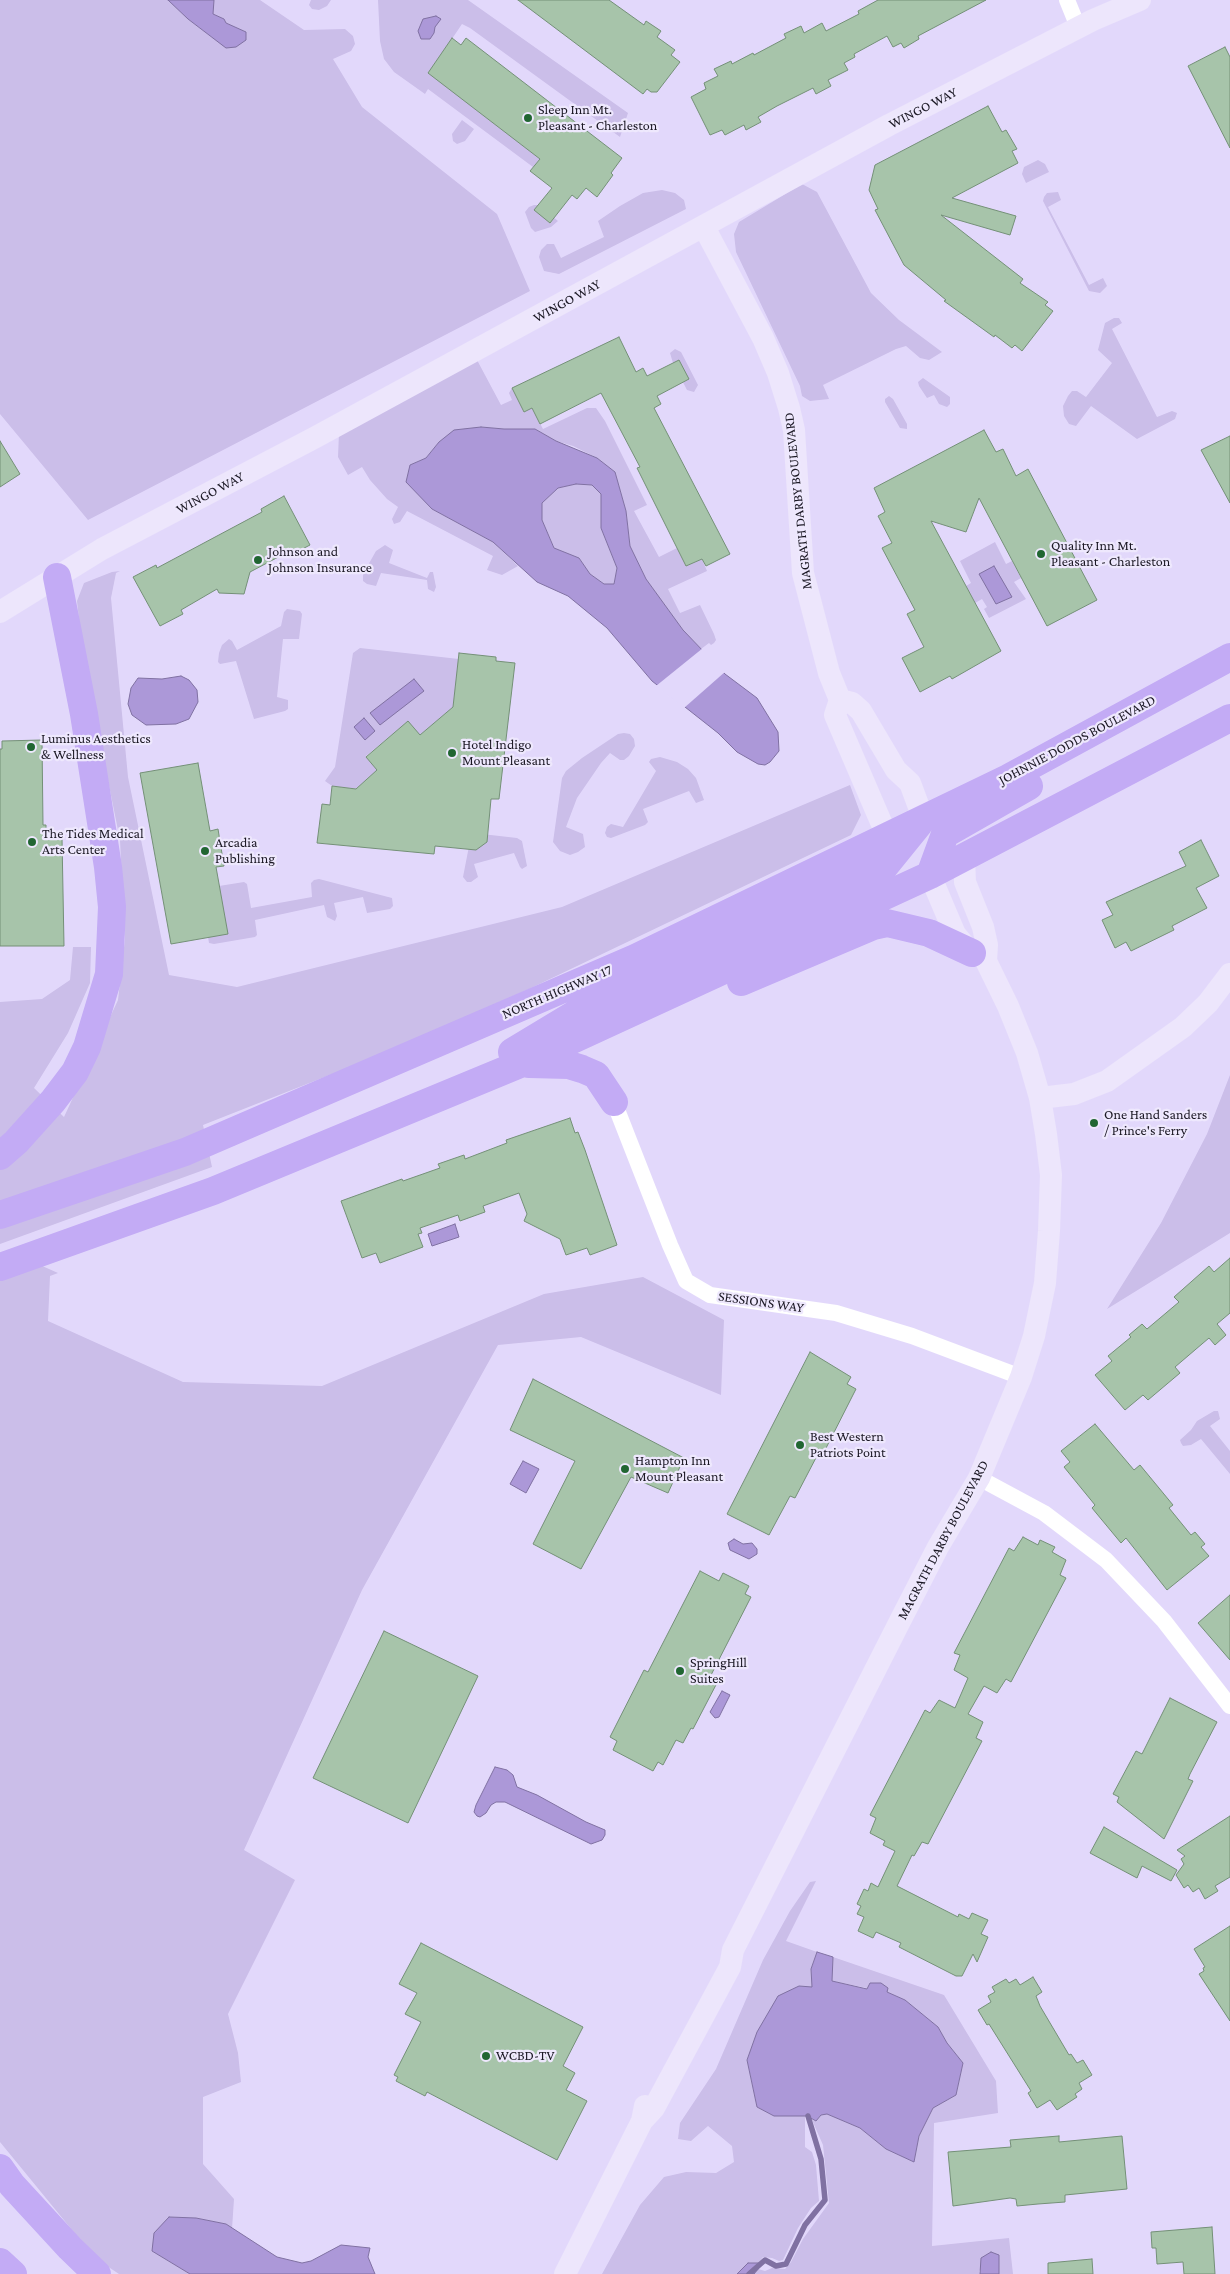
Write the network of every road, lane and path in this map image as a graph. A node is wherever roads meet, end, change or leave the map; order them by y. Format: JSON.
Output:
{"nodes":[{"id":1,"x":1067,"y":0,"type":"edge"},
{"id":2,"x":1140,"y":0,"type":"edge"},
{"id":3,"x":1106,"y":7,"type":"edge"},
{"id":4,"x":1078,"y":27,"type":"junction"},
{"id":5,"x":704,"y":227,"type":"junction"},
{"id":6,"x":57,"y":577,"type":"junction"},
{"id":7,"x":0,"y":612,"type":"edge"},
{"id":8,"x":1230,"y":657,"type":"edge"},
{"id":9,"x":1197,"y":675,"type":"junction"},
{"id":10,"x":840,"y":700,"type":"junction"},
{"id":11,"x":1230,"y":718,"type":"edge"},
{"id":12,"x":923,"y":818,"type":"junction"},
{"id":13,"x":886,"y":836,"type":"junction"},
{"id":14,"x":964,"y":858,"type":"junction"},
{"id":15,"x":930,"y":875,"type":"junction"},
{"id":16,"x":979,"y":957,"type":"junction"},
{"id":17,"x":1230,"y":974,"type":"edge"},
{"id":18,"x":648,"y":1006,"type":"junction"},
{"id":19,"x":520,"y":1064,"type":"junction"},
{"id":20,"x":1040,"y":1098,"type":"junction"},
{"id":21,"x":434,"y":1100,"type":"junction"},
{"id":22,"x":614,"y":1102,"type":"joint"},
{"id":23,"x":0,"y":1156,"type":"edge"},
{"id":24,"x":0,"y":1215,"type":"edge"},
{"id":25,"x":0,"y":1267,"type":"edge"},
{"id":26,"x":1021,"y":1377,"type":"junction"},
{"id":27,"x":979,"y":1478,"type":"junction"},
{"id":28,"x":1230,"y":1706,"type":"edge"},
{"id":29,"x":0,"y":2168,"type":"edge"},
{"id":30,"x":0,"y":2262,"type":"edge"},
{"id":31,"x":13,"y":2274,"type":"edge"},
{"id":32,"x":97,"y":2274,"type":"edge"},
{"id":33,"x":565,"y":2274,"type":"edge"}],
"edges":[{"from":1,"to":4,"type":"street"},
{"from":2,"to":3,"type":"street","name":"WINGO WAY"},
{"from":3,"to":4,"type":"street","name":"WINGO WAY"},
{"from":4,"to":5,"type":"street","name":"WINGO WAY"},
{"from":5,"to":6,"type":"street","name":"WINGO WAY"},
{"from":5,"to":10,"type":"street","name":"MAGRATH DARBY BOULEVARD"},
{"from":6,"to":7,"type":"street","name":"WINGO WAY"},
{"from":6,"to":23,"type":"highway"},
{"from":8,"to":9,"type":"highway","name":"JOHNNIE DODDS BOULEVARD"},
{"from":9,"to":12,"type":"highway","name":"JOHNNIE DODDS BOULEVARD"},
{"from":9,"to":15,"type":"highway"},
{"from":10,"to":12,"type":"street"},
{"from":10,"to":13,"type":"street","name":"MAGRATH DARBY BOULEVARD"},
{"from":11,"to":14,"type":"highway"},
{"from":12,"to":13,"type":"highway","name":"NORTH HIGHWAY 17"},
{"from":12,"to":21,"type":"highway"},
{"from":13,"to":24,"type":"highway","name":"NORTH HIGHWAY 17"},
{"from":14,"to":15,"type":"highway"},
{"from":14,"to":16,"type":"street","name":"MAGRATH DARBY BOULEVARD"},
{"from":15,"to":16,"type":"street","name":"MAGRATH DARBY BOULEVARD"},
{"from":15,"to":18,"type":"highway"},
{"from":16,"to":18,"type":"highway"},
{"from":16,"to":20,"type":"street","name":"MAGRATH DARBY BOULEVARD"},
{"from":17,"to":20,"type":"street"},
{"from":18,"to":19,"type":"highway"},
{"from":19,"to":21,"type":"highway"},
{"from":19,"to":22,"type":"highway"},
{"from":20,"to":26,"type":"street","name":"MAGRATH DARBY BOULEVARD"},
{"from":21,"to":25,"type":"highway"},
{"from":22,"to":26,"type":"street","name":"SESSIONS WAY"},
{"from":26,"to":27,"type":"street","name":"MAGRATH DARBY BOULEVARD"},
{"from":27,"to":28,"type":"street"},
{"from":27,"to":33,"type":"street","name":"MAGRATH DARBY BOULEVARD"},
{"from":29,"to":32,"type":"highway"},
{"from":30,"to":31,"type":"highway"}]}
